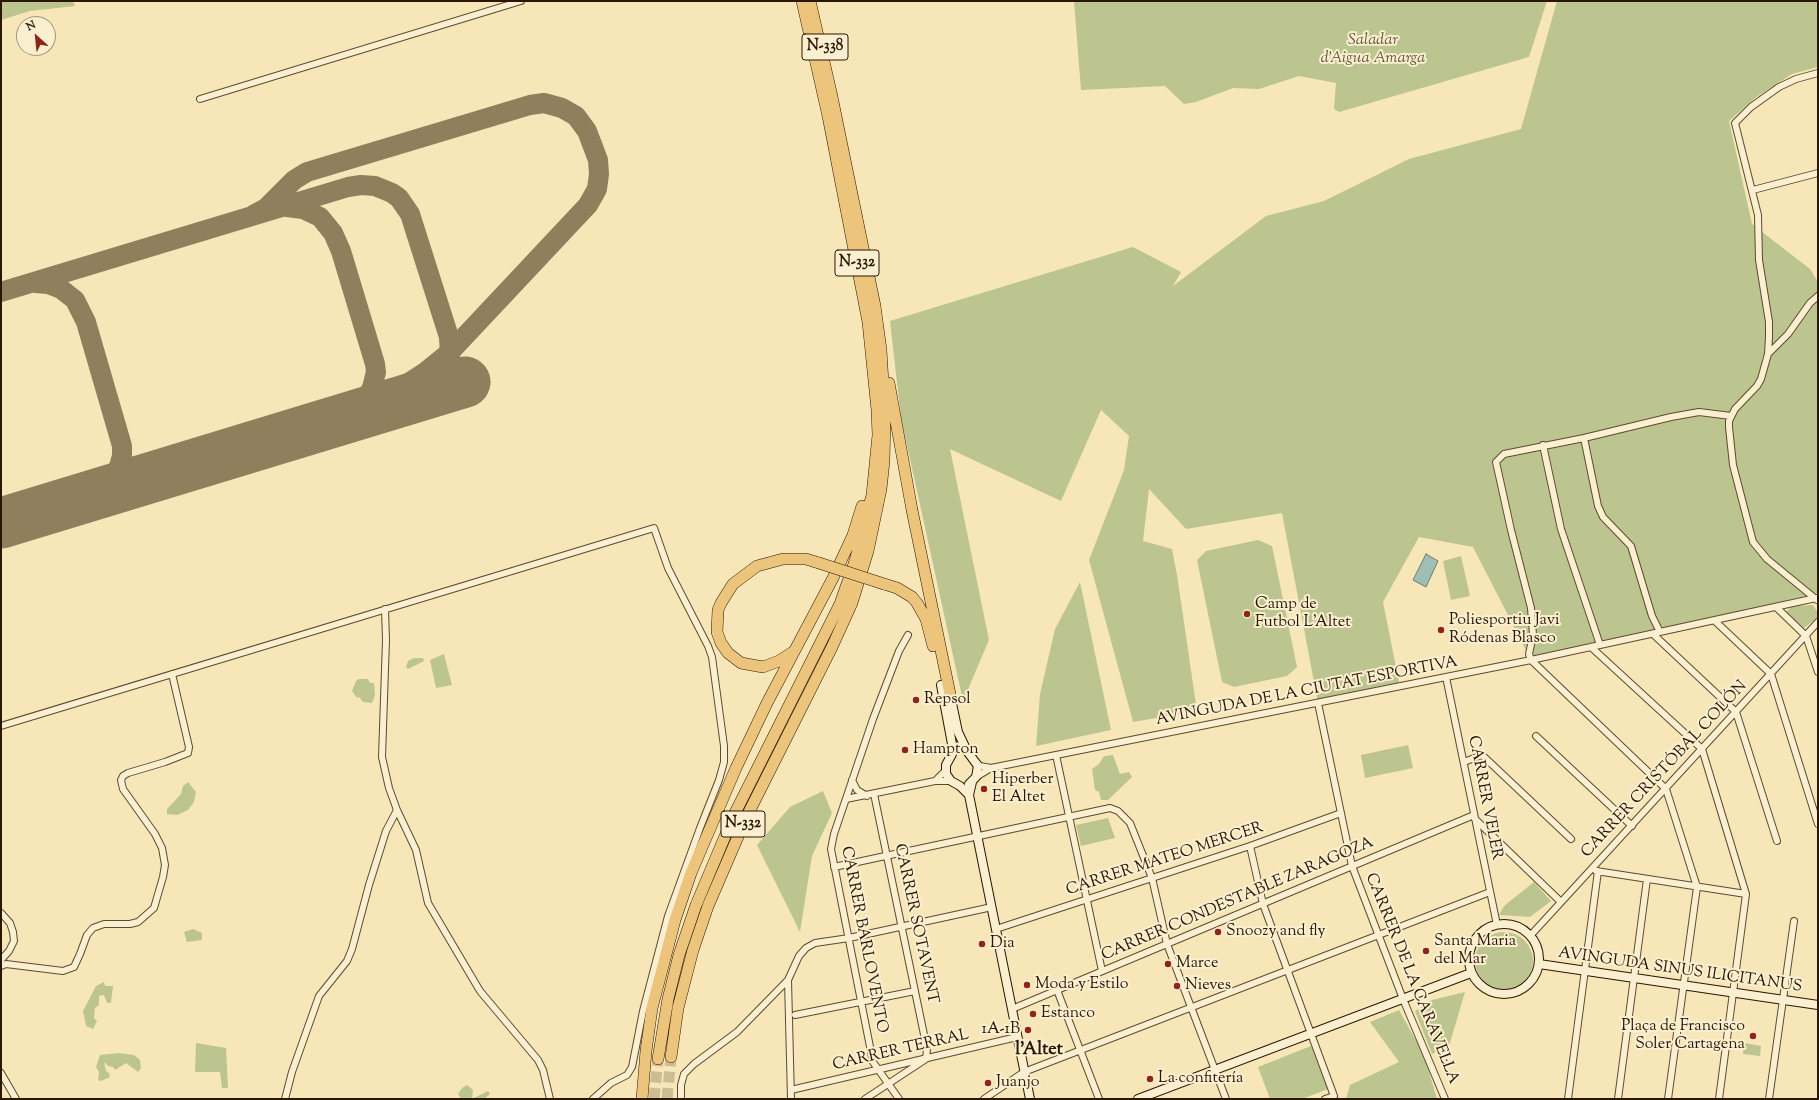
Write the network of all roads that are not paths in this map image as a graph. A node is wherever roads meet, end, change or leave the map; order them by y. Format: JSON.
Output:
{"nodes":[{"id":1,"x":521,"y":1,"type":"edge"},
{"id":2,"x":802,"y":1,"type":"edge"},
{"id":3,"x":806,"y":1,"type":"edge"},
{"id":4,"x":810,"y":1,"type":"edge"},
{"id":5,"x":816,"y":1,"type":"edge"},
{"id":6,"x":817,"y":67,"type":"junction"},
{"id":7,"x":1818,"y":73,"type":"edge"},
{"id":8,"x":831,"y":92,"type":"junction"},
{"id":9,"x":200,"y":99,"type":"dead end"},
{"id":10,"x":1818,"y":173,"type":"edge"},
{"id":11,"x":1753,"y":190,"type":"junction"},
{"id":12,"x":1818,"y":296,"type":"edge"},
{"id":13,"x":881,"y":350,"type":"junction"},
{"id":14,"x":1768,"y":354,"type":"junction"},
{"id":15,"x":1731,"y":416,"type":"junction"},
{"id":16,"x":1584,"y":438,"type":"junction"},
{"id":17,"x":1543,"y":445,"type":"junction"},
{"id":18,"x":876,"y":462,"type":"junction"},
{"id":19,"x":1817,"y":599,"type":"edge"},
{"id":20,"x":1776,"y":607,"type":"junction"},
{"id":21,"x":385,"y":609,"type":"junction"},
{"id":22,"x":1715,"y":621,"type":"junction"},
{"id":23,"x":1818,"y":622,"type":"edge"},
{"id":24,"x":1656,"y":633,"type":"junction"},
{"id":25,"x":908,"y":635,"type":"dead end"},
{"id":26,"x":1806,"y":636,"type":"junction"},
{"id":27,"x":1600,"y":645,"type":"junction"},
{"id":28,"x":1591,"y":647,"type":"junction"},
{"id":29,"x":796,"y":649,"type":"junction"},
{"id":30,"x":1531,"y":660,"type":"junction"},
{"id":31,"x":1818,"y":672,"type":"edge"},
{"id":32,"x":172,"y":674,"type":"junction"},
{"id":33,"x":1771,"y":674,"type":"junction"},
{"id":34,"x":1446,"y":677,"type":"junction"},
{"id":35,"x":941,"y":684,"type":"joint"},
{"id":36,"x":950,"y":694,"type":"joint"},
{"id":37,"x":1318,"y":703,"type":"junction"},
{"id":38,"x":1736,"y":712,"type":"junction"},
{"id":39,"x":1,"y":726,"type":"edge"},
{"id":40,"x":1536,"y":736,"type":"dead end"},
{"id":41,"x":1702,"y":749,"type":"junction"},
{"id":42,"x":1056,"y":755,"type":"junction"},
{"id":43,"x":970,"y":756,"type":"junction"},
{"id":44,"x":951,"y":758,"type":"junction"},
{"id":45,"x":976,"y":762,"type":"junction"},
{"id":46,"x":1464,"y":762,"type":"junction"},
{"id":47,"x":991,"y":768,"type":"junction"},
{"id":48,"x":946,"y":770,"type":"junction"},
{"id":49,"x":852,"y":780,"type":"junction"},
{"id":50,"x":974,"y":780,"type":"junction"},
{"id":51,"x":935,"y":781,"type":"junction"},
{"id":52,"x":951,"y":782,"type":"junction"},
{"id":53,"x":960,"y":786,"type":"junction"},
{"id":54,"x":1666,"y":788,"type":"junction"},
{"id":55,"x":874,"y":794,"type":"junction"},
{"id":56,"x":969,"y":795,"type":"junction"},
{"id":57,"x":867,"y":796,"type":"junction"},
{"id":58,"x":846,"y":799,"type":"junction"},
{"id":59,"x":397,"y":810,"type":"junction"},
{"id":60,"x":1341,"y":813,"type":"junction"},
{"id":61,"x":1475,"y":817,"type":"junction"},
{"id":62,"x":1069,"y":818,"type":"junction"},
{"id":63,"x":1818,"y":824,"type":"edge"},
{"id":64,"x":1632,"y":826,"type":"junction"},
{"id":65,"x":978,"y":837,"type":"junction"},
{"id":66,"x":1571,"y":840,"type":"dead end"},
{"id":67,"x":1777,"y":840,"type":"dead end"},
{"id":68,"x":1250,"y":846,"type":"junction"},
{"id":69,"x":888,"y":855,"type":"junction"},
{"id":70,"x":834,"y":866,"type":"junction"},
{"id":71,"x":1352,"y":866,"type":"junction"},
{"id":72,"x":1591,"y":870,"type":"junction"},
{"id":73,"x":1598,"y":871,"type":"junction"},
{"id":74,"x":1152,"y":878,"type":"junction"},
{"id":75,"x":1648,"y":879,"type":"junction"},
{"id":76,"x":1697,"y":887,"type":"junction"},
{"id":77,"x":1490,"y":892,"type":"junction"},
{"id":78,"x":1746,"y":894,"type":"junction"},
{"id":79,"x":1086,"y":900,"type":"junction"},
{"id":80,"x":1561,"y":902,"type":"junction"},
{"id":81,"x":1263,"y":904,"type":"junction"},
{"id":82,"x":992,"y":907,"type":"junction"},
{"id":83,"x":1,"y":913,"type":"edge"},
{"id":84,"x":1794,"y":920,"type":"dead end"},
{"id":85,"x":1496,"y":925,"type":"junction"},
{"id":86,"x":903,"y":926,"type":"junction"},
{"id":87,"x":996,"y":929,"type":"junction"},
{"id":88,"x":1378,"y":936,"type":"junction"},
{"id":89,"x":1530,"y":936,"type":"junction"},
{"id":90,"x":849,"y":938,"type":"junction"},
{"id":91,"x":1167,"y":944,"type":"junction"},
{"id":92,"x":1,"y":960,"type":"edge"},
{"id":93,"x":1539,"y":964,"type":"junction"},
{"id":94,"x":1,"y":966,"type":"edge"},
{"id":95,"x":1102,"y":971,"type":"junction"},
{"id":96,"x":1288,"y":971,"type":"junction"},
{"id":97,"x":1585,"y":972,"type":"junction"},
{"id":98,"x":1471,"y":973,"type":"junction"},
{"id":99,"x":1634,"y":978,"type":"junction"},
{"id":100,"x":788,"y":980,"type":"junction"},
{"id":101,"x":1684,"y":986,"type":"junction"},
{"id":102,"x":916,"y":990,"type":"junction"},
{"id":103,"x":1058,"y":990,"type":"junction"},
{"id":104,"x":1733,"y":993,"type":"junction"},
{"id":105,"x":1403,"y":999,"type":"junction"},
{"id":106,"x":1783,"y":1000,"type":"junction"},
{"id":107,"x":862,"y":1002,"type":"junction"},
{"id":108,"x":1818,"y":1005,"type":"edge"},
{"id":109,"x":1191,"y":1008,"type":"junction"},
{"id":110,"x":1012,"y":1009,"type":"junction"},
{"id":111,"x":795,"y":1015,"type":"dead end"},
{"id":112,"x":1311,"y":1034,"type":"junction"},
{"id":113,"x":1017,"y":1037,"type":"junction"},
{"id":114,"x":1081,"y":1051,"type":"junction"},
{"id":115,"x":671,"y":1057,"type":"tunnel mouth"},
{"id":116,"x":658,"y":1059,"type":"tunnel mouth"},
{"id":117,"x":926,"y":1059,"type":"junction"},
{"id":118,"x":879,"y":1070,"type":"junction"},
{"id":119,"x":1215,"y":1070,"type":"junction"},
{"id":120,"x":1024,"y":1072,"type":"junction"},
{"id":121,"x":1,"y":1073,"type":"edge"},
{"id":122,"x":889,"y":1083,"type":"junction"},
{"id":123,"x":791,"y":1090,"type":"junction"},
{"id":124,"x":16,"y":1099,"type":"edge"},
{"id":125,"x":285,"y":1099,"type":"edge"},
{"id":126,"x":550,"y":1099,"type":"edge"},
{"id":127,"x":593,"y":1099,"type":"edge"},
{"id":128,"x":642,"y":1099,"type":"edge"},
{"id":129,"x":681,"y":1099,"type":"edge"},
{"id":130,"x":791,"y":1099,"type":"edge"},
{"id":131,"x":865,"y":1099,"type":"edge"},
{"id":132,"x":899,"y":1099,"type":"edge"},
{"id":133,"x":984,"y":1099,"type":"edge"},
{"id":134,"x":1030,"y":1099,"type":"edge"},
{"id":135,"x":1099,"y":1099,"type":"edge"},
{"id":136,"x":1138,"y":1099,"type":"edge"},
{"id":137,"x":1226,"y":1099,"type":"edge"},
{"id":138,"x":1325,"y":1099,"type":"edge"},
{"id":139,"x":1445,"y":1099,"type":"edge"},
{"id":140,"x":1568,"y":1099,"type":"edge"},
{"id":141,"x":1618,"y":1099,"type":"edge"},
{"id":142,"x":1668,"y":1099,"type":"edge"},
{"id":143,"x":1719,"y":1099,"type":"edge"},
{"id":144,"x":1769,"y":1099,"type":"edge"}],
"edges":[{"from":1,"to":9,"type":"street"},
{"from":2,"to":6,"type":"highway","number":"N-332"},
{"from":3,"to":6,"type":"highway","number":"N-332"},
{"from":4,"to":8,"type":"highway","number":"N-332"},
{"from":5,"to":8,"type":"highway","number":"N-338"},
{"from":6,"to":18,"type":"highway","number":"N-332"},
{"from":7,"to":11,"type":"street"},
{"from":8,"to":13,"type":"highway","number":"N-332"},
{"from":10,"to":11,"type":"street"},
{"from":11,"to":14,"type":"street"},
{"from":12,"to":14,"type":"street"},
{"from":13,"to":36,"type":"highway"},
{"from":13,"to":115,"type":"highway","number":"N-332"},
{"from":14,"to":15,"type":"street"},
{"from":15,"to":16,"type":"street"},
{"from":15,"to":19,"type":"street"},
{"from":16,"to":17,"type":"street"},
{"from":16,"to":24,"type":"street"},
{"from":17,"to":27,"type":"street"},
{"from":17,"to":30,"type":"street"},
{"from":18,"to":29,"type":"highway"},
{"from":18,"to":116,"type":"highway","number":"N-332"},
{"from":19,"to":20,"type":"street","name":"AVINGUDA DE LA CIUTAT ESPORTIVA"},
{"from":20,"to":22,"type":"street","name":"AVINGUDA DE LA CIUTAT ESPORTIVA"},
{"from":20,"to":26,"type":"street"},
{"from":21,"to":32,"type":"street"},
{"from":21,"to":59,"type":"street"},
{"from":21,"to":127,"type":"street"},
{"from":22,"to":24,"type":"street","name":"AVINGUDA DE LA CIUTAT ESPORTIVA"},
{"from":22,"to":33,"type":"street"},
{"from":23,"to":26,"type":"street","name":"CARRER CRISTÓBAL COLÓN"},
{"from":24,"to":27,"type":"street","name":"AVINGUDA DE LA CIUTAT ESPORTIVA"},
{"from":24,"to":38,"type":"street"},
{"from":25,"to":49,"type":"street","name":"CARRER BARLOVENTO"},
{"from":26,"to":31,"type":"street"},
{"from":26,"to":33,"type":"street","name":"CARRER CRISTÓBAL COLÓN"},
{"from":27,"to":28,"type":"street","name":"AVINGUDA DE LA CIUTAT ESPORTIVA"},
{"from":28,"to":30,"type":"street","name":"AVINGUDA DE LA CIUTAT ESPORTIVA"},
{"from":28,"to":41,"type":"street"},
{"from":29,"to":35,"type":"highway","bridge":true},
{"from":29,"to":128,"type":"highway"},
{"from":30,"to":34,"type":"street","name":"AVINGUDA DE LA CIUTAT ESPORTIVA"},
{"from":30,"to":54,"type":"street"},
{"from":32,"to":39,"type":"street"},
{"from":32,"to":94,"type":"street"},
{"from":33,"to":38,"type":"street","name":"CARRER CRISTÓBAL COLÓN"},
{"from":33,"to":63,"type":"street"},
{"from":34,"to":37,"type":"street","name":"AVINGUDA DE LA CIUTAT ESPORTIVA"},
{"from":34,"to":46,"type":"street","name":"CARRER VELER"},
{"from":35,"to":44,"type":"street"},
{"from":36,"to":43,"type":"street"},
{"from":37,"to":42,"type":"street","name":"AVINGUDA DE LA CIUTAT ESPORTIVA"},
{"from":37,"to":60,"type":"street","name":"CARRER DE LA CARAVEL·LA"},
{"from":38,"to":41,"type":"street","name":"CARRER CRISTÓBAL COLÓN"},
{"from":38,"to":67,"type":"street"},
{"from":40,"to":64,"type":"street"},
{"from":41,"to":54,"type":"street","name":"CARRER CRISTÓBAL COLÓN"},
{"from":41,"to":78,"type":"street"},
{"from":42,"to":47,"type":"street","name":"AVINGUDA DE LA CIUTAT ESPORTIVA"},
{"from":42,"to":62,"type":"street"},
{"from":43,"to":44,"type":"street"},
{"from":43,"to":45,"type":"street"},
{"from":44,"to":48,"type":"street"},
{"from":45,"to":47,"type":"street"},
{"from":45,"to":50,"type":"street"},
{"from":46,"to":61,"type":"street","name":"CARRER VELER"},
{"from":46,"to":66,"type":"street"},
{"from":47,"to":50,"type":"street"},
{"from":48,"to":51,"type":"street"},
{"from":48,"to":52,"type":"street"},
{"from":49,"to":57,"type":"street"},
{"from":49,"to":58,"type":"street","name":"CARRER BARLOVENTO"},
{"from":50,"to":53,"type":"street"},
{"from":50,"to":56,"type":"street"},
{"from":51,"to":52,"type":"street"},
{"from":51,"to":55,"type":"street"},
{"from":52,"to":53,"type":"street"},
{"from":53,"to":56,"type":"street"},
{"from":54,"to":64,"type":"street","name":"CARRER CRISTÓBAL COLÓN"},
{"from":54,"to":76,"type":"street"},
{"from":55,"to":57,"type":"street"},
{"from":55,"to":69,"type":"street","name":"CARRER SOTAVENT"},
{"from":56,"to":65,"type":"street"},
{"from":57,"to":58,"type":"street"},
{"from":58,"to":70,"type":"street","name":"CARRER BARLOVENTO"},
{"from":59,"to":125,"type":"street"},
{"from":59,"to":126,"type":"street"},
{"from":60,"to":68,"type":"street","name":"CARRER MATEO MERCER"},
{"from":60,"to":71,"type":"street","name":"CARRER DE LA CARAVEL·LA"},
{"from":61,"to":71,"type":"street","name":"CARRER CONDESTABLE ZARAGOZA"},
{"from":61,"to":77,"type":"street","name":"CARRER VELER"},
{"from":61,"to":80,"type":"street"},
{"from":62,"to":65,"type":"street"},
{"from":62,"to":74,"type":"street"},
{"from":62,"to":79,"type":"street"},
{"from":64,"to":72,"type":"street","name":"CARRER CRISTÓBAL COLÓN"},
{"from":65,"to":69,"type":"street"},
{"from":65,"to":82,"type":"street"},
{"from":68,"to":74,"type":"street","name":"CARRER MATEO MERCER"},
{"from":68,"to":81,"type":"street"},
{"from":69,"to":70,"type":"street"},
{"from":69,"to":86,"type":"street","name":"CARRER SOTAVENT"},
{"from":70,"to":90,"type":"street","name":"CARRER BARLOVENTO"},
{"from":71,"to":81,"type":"street","name":"CARRER CONDESTABLE ZARAGOZA"},
{"from":71,"to":88,"type":"street","name":"CARRER DE LA CARAVEL·LA"},
{"from":72,"to":73,"type":"street"},
{"from":72,"to":80,"type":"street","name":"CARRER CRISTÓBAL COLÓN"},
{"from":73,"to":75,"type":"street"},
{"from":73,"to":97,"type":"street"},
{"from":74,"to":79,"type":"street","name":"CARRER MATEO MERCER"},
{"from":74,"to":91,"type":"street"},
{"from":75,"to":76,"type":"street"},
{"from":75,"to":99,"type":"street"},
{"from":76,"to":78,"type":"street"},
{"from":76,"to":101,"type":"street"},
{"from":77,"to":85,"type":"street","name":"CARRER VELER"},
{"from":77,"to":88,"type":"street"},
{"from":78,"to":104,"type":"street"},
{"from":79,"to":87,"type":"street","name":"CARRER MATEO MERCER"},
{"from":79,"to":95,"type":"street"},
{"from":80,"to":89,"type":"street","name":"CARRER CRISTÓBAL COLÓN"},
{"from":81,"to":91,"type":"street","name":"CARRER CONDESTABLE ZARAGOZA"},
{"from":81,"to":96,"type":"street"},
{"from":82,"to":86,"type":"street"},
{"from":82,"to":87,"type":"street"},
{"from":83,"to":92,"type":"street"},
{"from":84,"to":106,"type":"street"},
{"from":85,"to":89,"type":"street"},
{"from":85,"to":98,"type":"street"},
{"from":86,"to":90,"type":"street"},
{"from":86,"to":102,"type":"street","name":"CARRER SOTAVENT"},
{"from":87,"to":110,"type":"street"},
{"from":88,"to":96,"type":"street"},
{"from":88,"to":105,"type":"street","name":"CARRER DE LA CARAVEL·LA"},
{"from":89,"to":93,"type":"street"},
{"from":90,"to":100,"type":"street"},
{"from":90,"to":107,"type":"street","name":"CARRER BARLOVENTO"},
{"from":91,"to":95,"type":"street","name":"CARRER CONDESTABLE ZARAGOZA"},
{"from":91,"to":109,"type":"street"},
{"from":93,"to":97,"type":"street","name":"AVINGUDA SINUS ILICITANUS"},
{"from":93,"to":98,"type":"street"},
{"from":95,"to":103,"type":"street","name":"CARRER CONDESTABLE ZARAGOZA"},
{"from":96,"to":109,"type":"street"},
{"from":96,"to":112,"type":"street"},
{"from":97,"to":99,"type":"street","name":"AVINGUDA SINUS ILICITANUS"},
{"from":97,"to":140,"type":"street"},
{"from":98,"to":105,"type":"street"},
{"from":99,"to":101,"type":"street","name":"AVINGUDA SINUS ILICITANUS"},
{"from":99,"to":141,"type":"street"},
{"from":100,"to":123,"type":"street"},
{"from":100,"to":129,"type":"street"},
{"from":101,"to":104,"type":"street","name":"AVINGUDA SINUS ILICITANUS"},
{"from":101,"to":142,"type":"street"},
{"from":102,"to":107,"type":"street"},
{"from":102,"to":117,"type":"street","name":"CARRER SOTAVENT"},
{"from":103,"to":110,"type":"street","name":"CARRER CONDESTABLE ZARAGOZA"},
{"from":103,"to":114,"type":"street"},
{"from":104,"to":106,"type":"street","name":"AVINGUDA SINUS ILICITANUS"},
{"from":104,"to":143,"type":"street"},
{"from":105,"to":112,"type":"street"},
{"from":105,"to":139,"type":"street","name":"CARRER DE LA CARAVEL·LA"},
{"from":106,"to":108,"type":"street","name":"AVINGUDA SINUS ILICITANUS"},
{"from":106,"to":144,"type":"street"},
{"from":107,"to":111,"type":"street"},
{"from":107,"to":118,"type":"street","name":"CARRER BARLOVENTO"},
{"from":109,"to":114,"type":"street"},
{"from":109,"to":119,"type":"street"},
{"from":110,"to":113,"type":"street"},
{"from":112,"to":119,"type":"street"},
{"from":112,"to":138,"type":"street"},
{"from":113,"to":117,"type":"street","name":"CARRER TERRAL"},
{"from":113,"to":120,"type":"street"},
{"from":114,"to":120,"type":"street"},
{"from":114,"to":135,"type":"street"},
{"from":117,"to":118,"type":"street","name":"CARRER TERRAL"},
{"from":117,"to":122,"type":"street"},
{"from":118,"to":122,"type":"street","name":"CARRER BARLOVENTO"},
{"from":118,"to":123,"type":"street","name":"CARRER TERRAL"},
{"from":119,"to":136,"type":"street"},
{"from":119,"to":137,"type":"street"},
{"from":120,"to":133,"type":"street"},
{"from":120,"to":134,"type":"street"},
{"from":121,"to":124,"type":"street"},
{"from":122,"to":131,"type":"street"},
{"from":122,"to":132,"type":"street","name":"CARRER BARLOVENTO"},
{"from":123,"to":130,"type":"street"}]}
